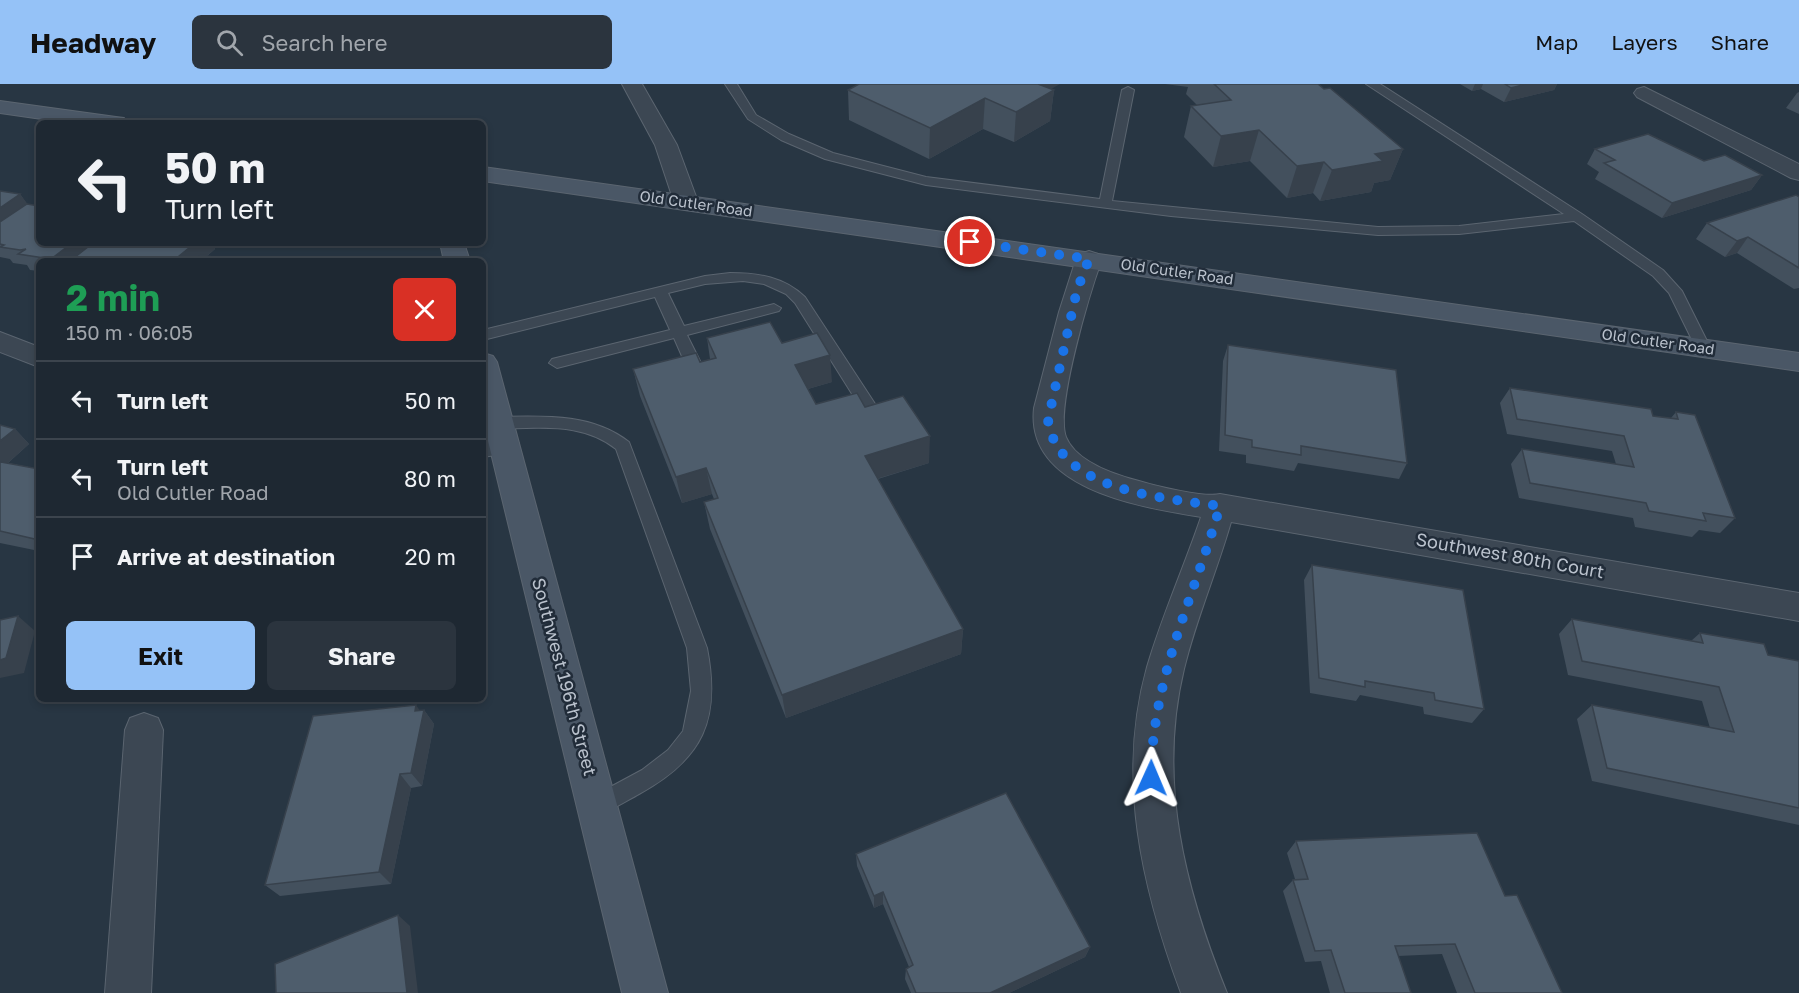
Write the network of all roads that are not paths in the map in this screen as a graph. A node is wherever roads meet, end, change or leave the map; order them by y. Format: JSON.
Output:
{"nodes":[{"id":1,"x":632,"y":84,"type":"edge"},
{"id":2,"x":731,"y":84,"type":"edge"},
{"id":3,"x":1372,"y":84,"type":"edge"},
{"id":4,"x":1128,"y":90,"type":"dead end"},
{"id":5,"x":1644,"y":93,"type":"dead end"},
{"id":6,"x":0,"y":107,"type":"edge"},
{"id":7,"x":94,"y":120,"type":"edge"},
{"id":8,"x":1799,"y":173,"type":"edge"},
{"id":9,"x":486,"y":174,"type":"edge"},
{"id":10,"x":686,"y":202,"type":"junction"},
{"id":11,"x":1105,"y":204,"type":"junction"},
{"id":12,"x":1577,"y":217,"type":"junction"},
{"id":13,"x":1089,"y":259,"type":"junction"},
{"id":14,"x":660,"y":291,"type":"junction"},
{"id":15,"x":774,"y":308,"type":"dead end"},
{"id":16,"x":678,"y":332,"type":"junction"},
{"id":17,"x":486,"y":334,"type":"edge"},
{"id":18,"x":0,"y":341,"type":"edge"},
{"id":19,"x":1703,"y":349,"type":"junction"},
{"id":20,"x":36,"y":357,"type":"edge"},
{"id":21,"x":1799,"y":362,"type":"edge"},
{"id":22,"x":557,"y":363,"type":"dead end"},
{"id":23,"x":693,"y":363,"type":"edge"},
{"id":24,"x":486,"y":381,"type":"edge"},
{"id":25,"x":875,"y":417,"type":"edge"},
{"id":26,"x":495,"y":438,"type":"edge"},
{"id":27,"x":1220,"y":506,"type":"junction"},
{"id":28,"x":1799,"y":607,"type":"edge"},
{"id":29,"x":144,"y":730,"type":"dead end"},
{"id":30,"x":597,"y":805,"type":"junction"},
{"id":31,"x":128,"y":993,"type":"edge"},
{"id":32,"x":645,"y":993,"type":"edge"},
{"id":33,"x":1204,"y":993,"type":"edge"}],
"edges":[{"from":1,"to":10,"type":"street"},
{"from":2,"to":11,"type":"lane"},
{"from":3,"to":12,"type":"lane"},
{"from":4,"to":11,"type":"lane"},
{"from":5,"to":8,"type":"street"},
{"from":6,"to":7,"type":"main road"},
{"from":9,"to":10,"type":"main road","name":"Old Cutler Road"},
{"from":10,"to":13,"type":"main road","name":"Old Cutler Road"},
{"from":11,"to":12,"type":"lane"},
{"from":12,"to":19,"type":"lane"},
{"from":13,"to":19,"type":"main road","name":"Old Cutler Road"},
{"from":13,"to":27,"type":"street","name":"Southwest 80th Court"},
{"from":14,"to":16,"type":"lane"},
{"from":14,"to":17,"type":"lane"},
{"from":14,"to":25,"type":"lane"},
{"from":15,"to":16,"type":"lane"},
{"from":16,"to":22,"type":"lane"},
{"from":16,"to":23,"type":"lane"},
{"from":18,"to":20,"type":"street"},
{"from":19,"to":21,"type":"main road","name":"Old Cutler Road"},
{"from":24,"to":26,"type":"main road","name":"Southwest 196th Street"},
{"from":26,"to":30,"type":"main road","name":"Southwest 196th Street"},
{"from":26,"to":30,"type":"lane"},
{"from":27,"to":28,"type":"street","name":"Southwest 80th Court"},
{"from":27,"to":33,"type":"street"},
{"from":29,"to":31,"type":"street"},
{"from":30,"to":32,"type":"main road","name":"Southwest 196th Street"}]}
